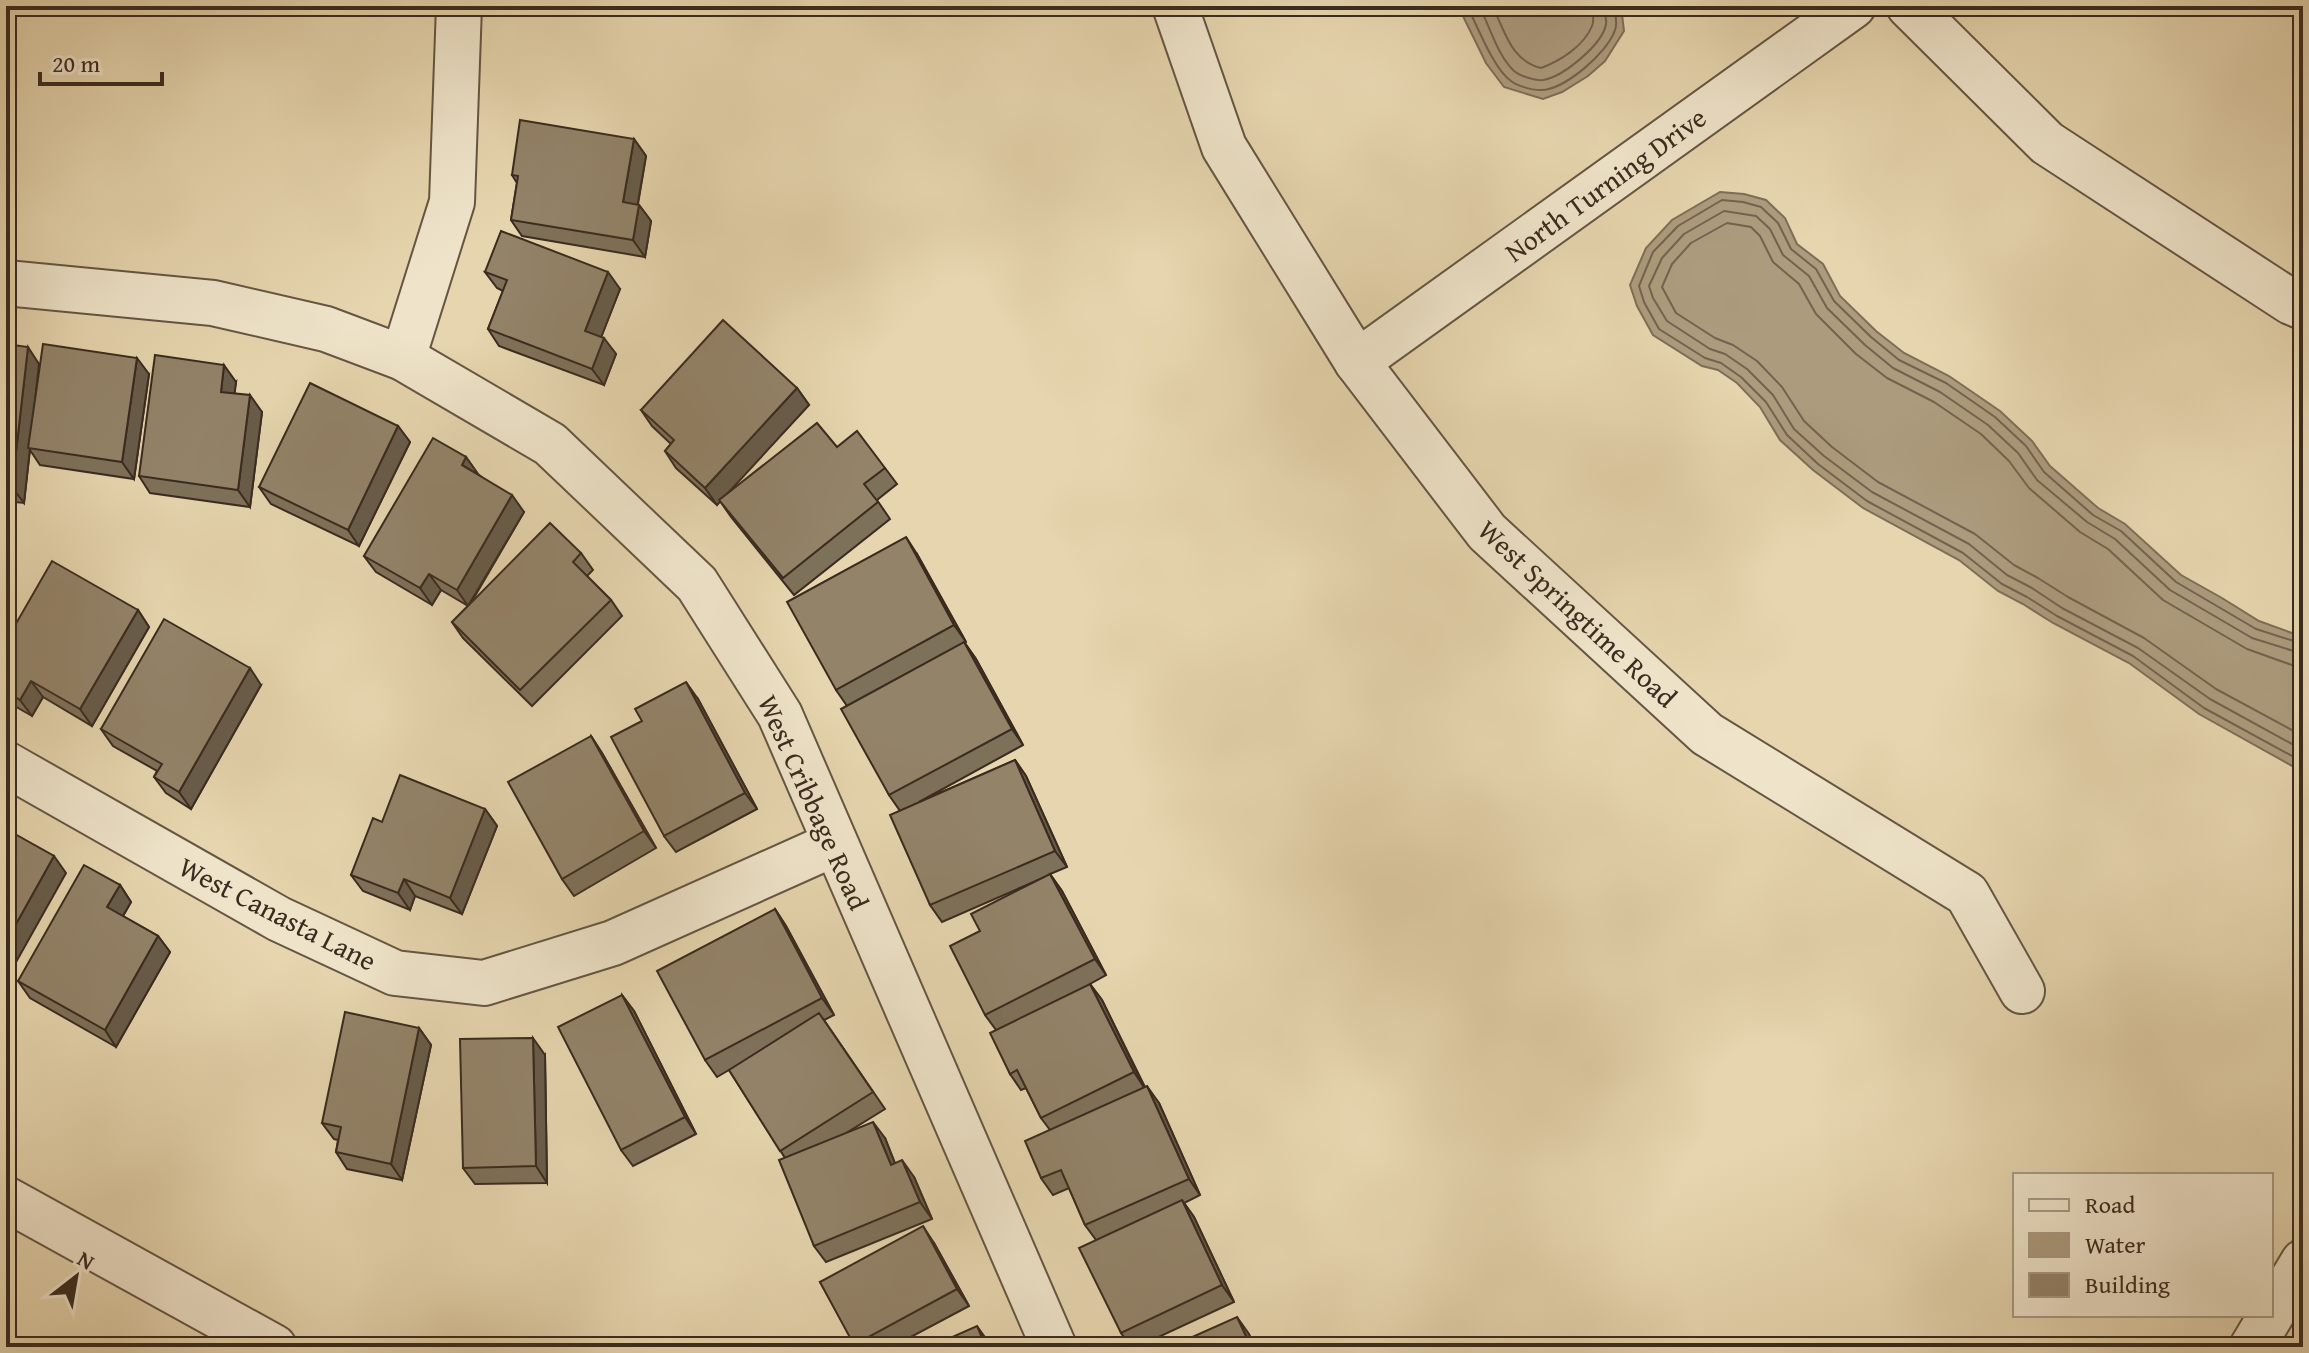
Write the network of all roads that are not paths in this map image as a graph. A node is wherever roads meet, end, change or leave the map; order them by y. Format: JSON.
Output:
{"nodes":[{"id":1,"x":459,"y":6,"type":"edge"},
{"id":2,"x":1175,"y":6,"type":"edge"},
{"id":3,"x":1853,"y":6,"type":"edge"},
{"id":4,"x":1909,"y":6,"type":"edge"},
{"id":5,"x":6,"y":283,"type":"edge"},
{"id":6,"x":2303,"y":307,"type":"edge"},
{"id":7,"x":403,"y":358,"type":"junction"},
{"id":8,"x":1357,"y":362,"type":"junction"},
{"id":9,"x":6,"y":764,"type":"edge"},
{"id":10,"x":834,"y":844,"type":"junction"},
{"id":11,"x":2022,"y":991,"type":"dead end"},
{"id":12,"x":6,"y":1199,"type":"edge"},
{"id":13,"x":2303,"y":1262,"type":"edge"},
{"id":14,"x":2273,"y":1312,"type":"edge"},
{"id":15,"x":2270,"y":1317,"type":"edge"},
{"id":16,"x":274,"y":1347,"type":"edge"},
{"id":17,"x":1054,"y":1347,"type":"edge"},
{"id":18,"x":2252,"y":1347,"type":"edge"}],
"edges":[{"from":1,"to":7,"type":"street"},
{"from":2,"to":8,"type":"street","name":"West Springtime Road"},
{"from":3,"to":8,"type":"street","name":"North Turning Drive"},
{"from":4,"to":6,"type":"street"},
{"from":5,"to":7,"type":"street","name":"West Cribbage Road"},
{"from":7,"to":10,"type":"street","name":"West Cribbage Road"},
{"from":8,"to":11,"type":"street","name":"West Springtime Road"},
{"from":9,"to":10,"type":"street","name":"West Canasta Lane"},
{"from":10,"to":17,"type":"street","name":"West Cribbage Road"},
{"from":12,"to":16,"type":"street"},
{"from":13,"to":14,"type":"street"},
{"from":15,"to":18,"type":"street"}]}
